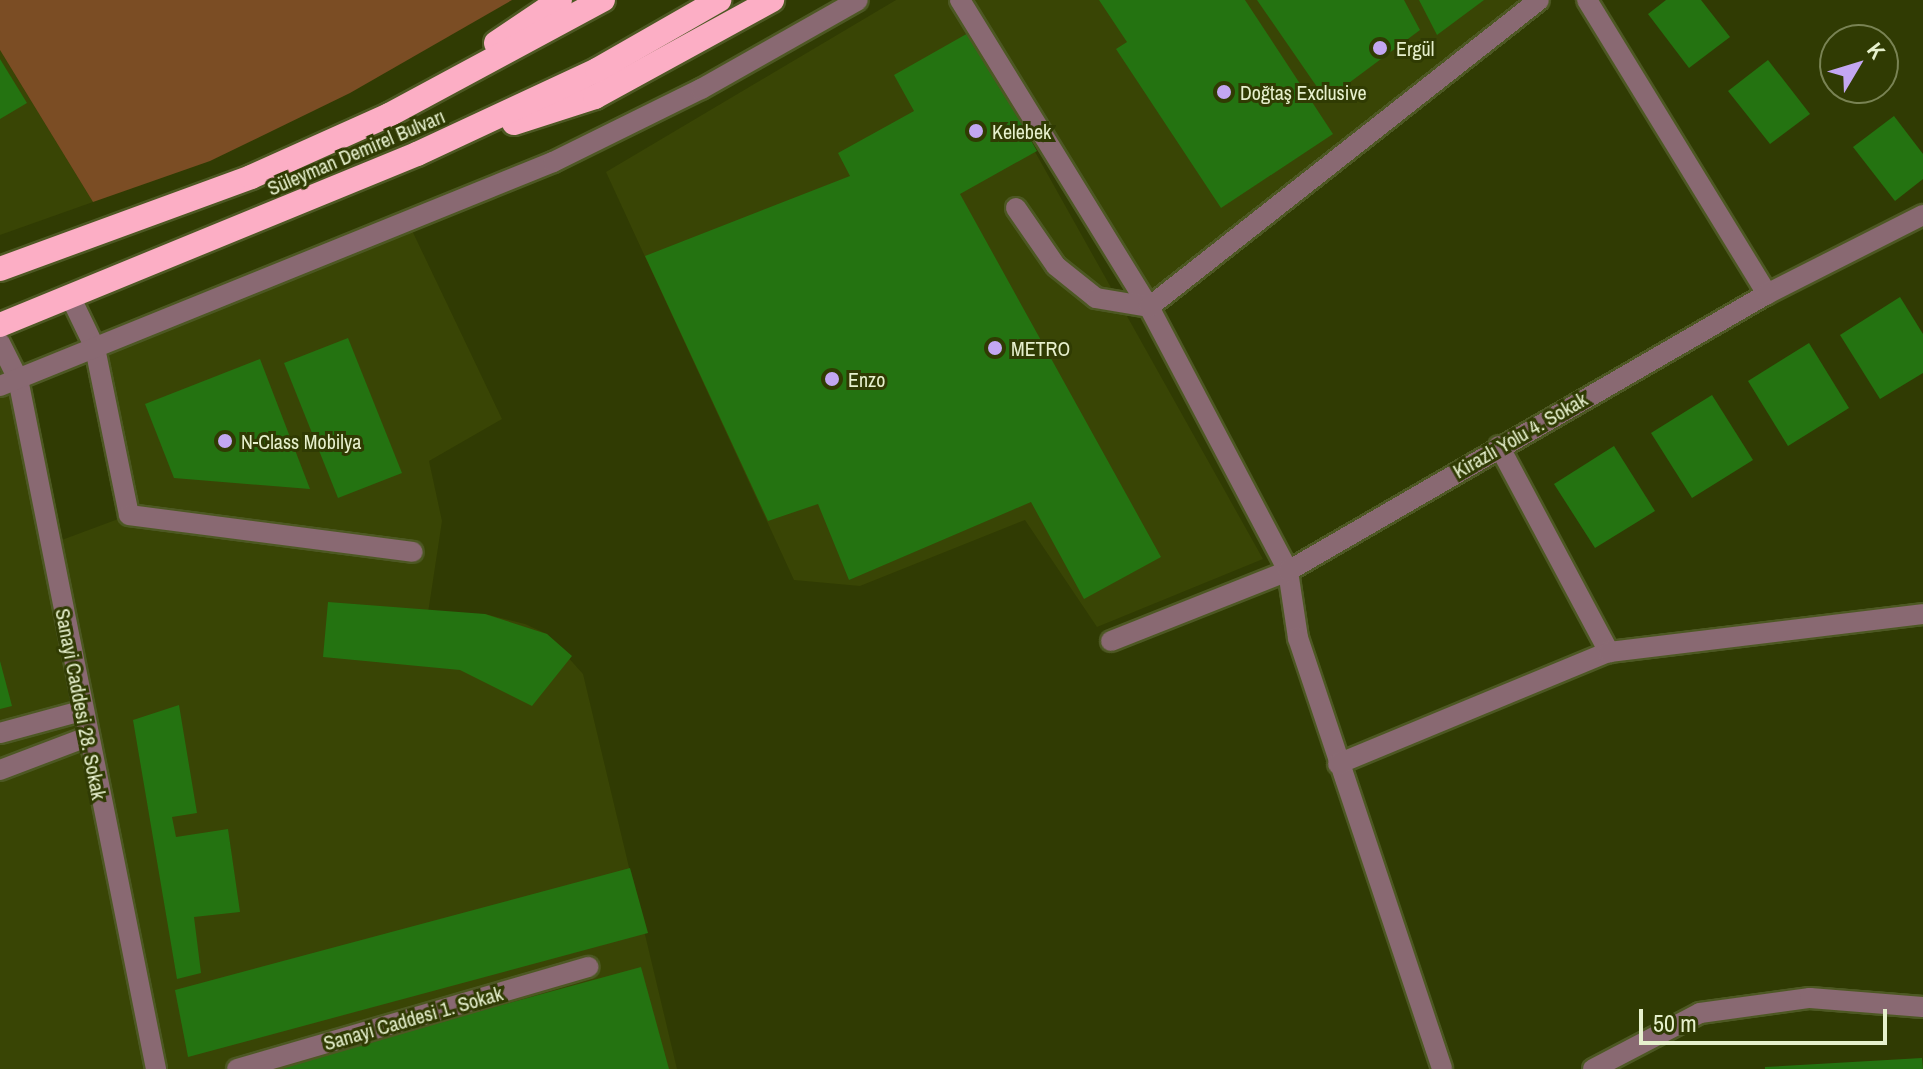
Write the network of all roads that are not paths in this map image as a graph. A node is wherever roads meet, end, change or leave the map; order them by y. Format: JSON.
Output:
{"nodes":[{"id":1,"x":560,"y":0,"type":"edge"},
{"id":2,"x":603,"y":0,"type":"edge"},
{"id":3,"x":719,"y":0,"type":"edge"},
{"id":4,"x":772,"y":0,"type":"edge"},
{"id":5,"x":858,"y":0,"type":"edge"},
{"id":6,"x":960,"y":0,"type":"edge"},
{"id":7,"x":1539,"y":0,"type":"edge"},
{"id":8,"x":1587,"y":0,"type":"edge"},
{"id":9,"x":389,"y":115,"type":"junction"},
{"id":10,"x":417,"y":154,"type":"junction"},
{"id":11,"x":1016,"y":208,"type":"dead end"},
{"id":12,"x":1923,"y":215,"type":"edge"},
{"id":13,"x":0,"y":269,"type":"edge"},
{"id":14,"x":1767,"y":294,"type":"junction"},
{"id":15,"x":70,"y":296,"type":"junction"},
{"id":16,"x":1149,"y":307,"type":"junction"},
{"id":17,"x":0,"y":325,"type":"edge"},
{"id":18,"x":0,"y":343,"type":"edge"},
{"id":19,"x":95,"y":348,"type":"junction"},
{"id":20,"x":9,"y":383,"type":"edge"},
{"id":21,"x":1499,"y":446,"type":"junction"},
{"id":22,"x":413,"y":552,"type":"dead end"},
{"id":23,"x":1288,"y":571,"type":"junction"},
{"id":24,"x":1923,"y":614,"type":"edge"},
{"id":25,"x":1111,"y":641,"type":"dead end"},
{"id":26,"x":1609,"y":652,"type":"junction"},
{"id":27,"x":81,"y":711,"type":"junction"},
{"id":28,"x":0,"y":733,"type":"edge"},
{"id":29,"x":87,"y":737,"type":"junction"},
{"id":30,"x":1338,"y":764,"type":"junction"},
{"id":31,"x":0,"y":770,"type":"edge"},
{"id":32,"x":588,"y":967,"type":"dead end"},
{"id":33,"x":1923,"y":1007,"type":"edge"},
{"id":34,"x":156,"y":1069,"type":"edge"},
{"id":35,"x":237,"y":1069,"type":"edge"},
{"id":36,"x":1442,"y":1069,"type":"edge"},
{"id":37,"x":1593,"y":1069,"type":"edge"}],
"edges":[{"from":1,"to":9,"type":"highway"},
{"from":2,"to":9,"type":"highway","name":"Süleyman Demirel Bulvarı"},
{"from":3,"to":10,"type":"highway","name":"Süleyman Demirel Bulvarı"},
{"from":4,"to":10,"type":"highway"},
{"from":5,"to":19,"type":"street"},
{"from":6,"to":16,"type":"street"},
{"from":7,"to":16,"type":"street"},
{"from":8,"to":14,"type":"street"},
{"from":9,"to":13,"type":"highway","name":"Süleyman Demirel Bulvarı"},
{"from":10,"to":15,"type":"highway","name":"Süleyman Demirel Bulvarı"},
{"from":11,"to":16,"type":"street"},
{"from":12,"to":14,"type":"street","name":"Kirazlı Yolu 4. Sokak"},
{"from":14,"to":21,"type":"street","name":"Kirazlı Yolu 4. Sokak"},
{"from":15,"to":17,"type":"highway","name":"Süleyman Demirel Bulvarı"},
{"from":15,"to":19,"type":"street"},
{"from":16,"to":23,"type":"street"},
{"from":18,"to":20,"type":"street","name":"Sanayi Caddesi 28. Sokak"},
{"from":19,"to":20,"type":"street"},
{"from":19,"to":22,"type":"street"},
{"from":20,"to":27,"type":"street","name":"Sanayi Caddesi 28. Sokak"},
{"from":21,"to":23,"type":"street","name":"Kirazlı Yolu 4. Sokak"},
{"from":21,"to":26,"type":"street"},
{"from":23,"to":25,"type":"street","name":"Kirazlı Yolu 4. Sokak"},
{"from":23,"to":30,"type":"street"},
{"from":24,"to":26,"type":"street"},
{"from":26,"to":30,"type":"street"},
{"from":27,"to":28,"type":"street"},
{"from":27,"to":29,"type":"street","name":"Sanayi Caddesi 28. Sokak"},
{"from":29,"to":31,"type":"street"},
{"from":29,"to":34,"type":"street","name":"Sanayi Caddesi 28. Sokak"},
{"from":30,"to":36,"type":"street"},
{"from":32,"to":35,"type":"street","name":"Sanayi Caddesi 1. Sokak"},
{"from":33,"to":37,"type":"street"}]}
